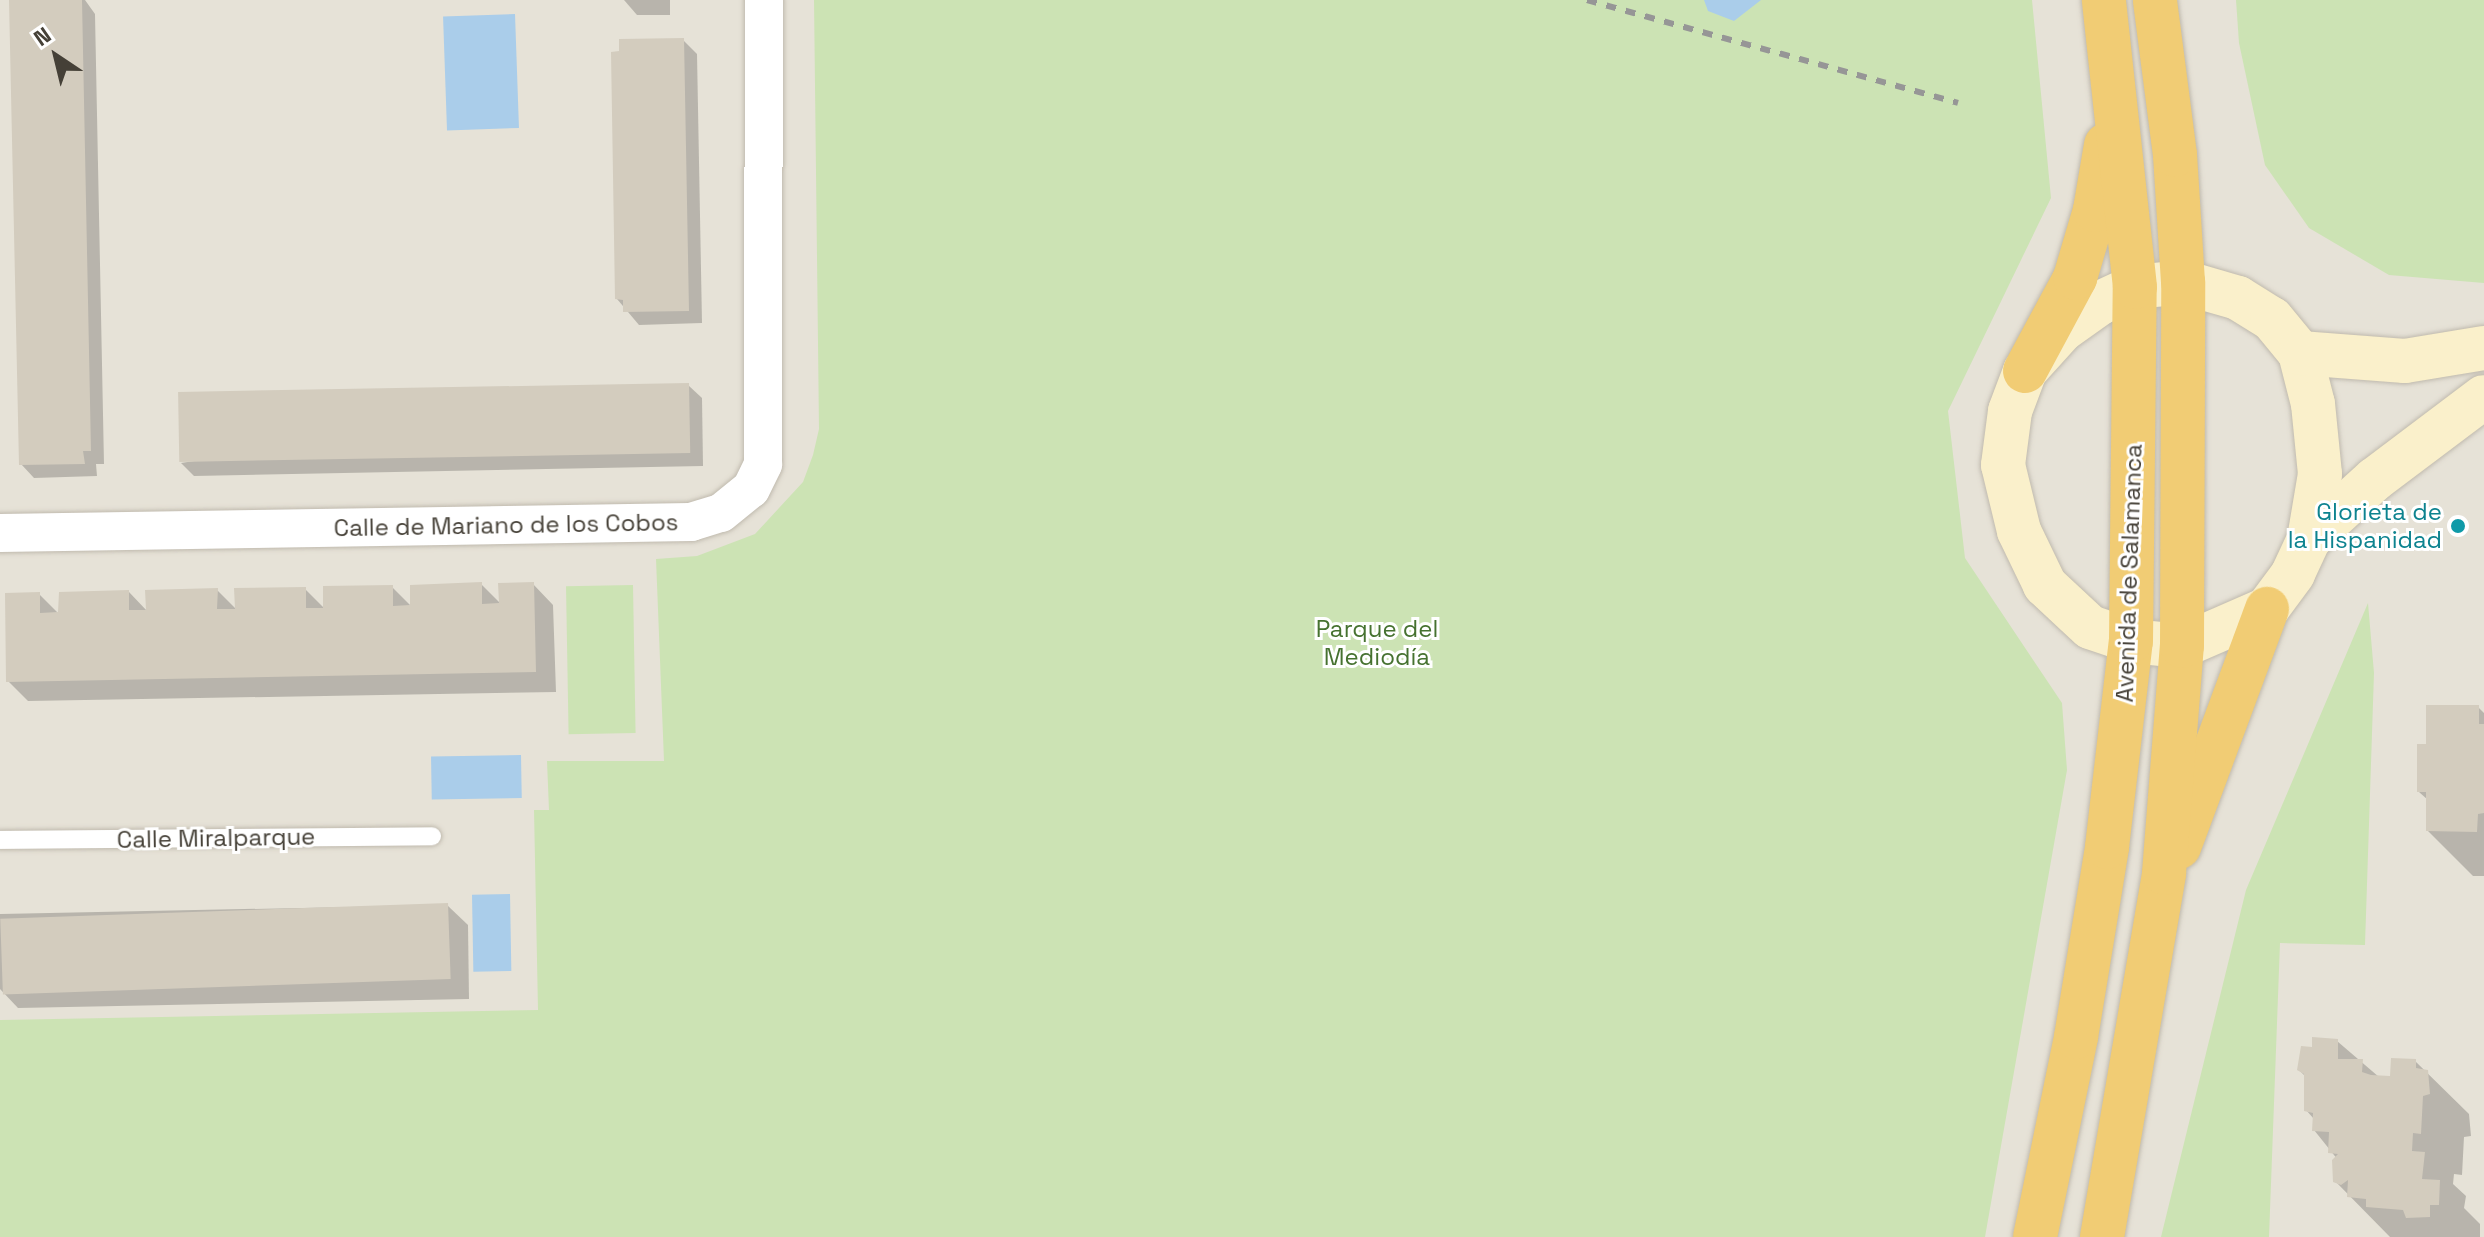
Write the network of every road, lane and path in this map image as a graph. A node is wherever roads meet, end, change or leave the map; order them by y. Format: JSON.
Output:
{"nodes":[{"id":1,"x":764,"y":0,"type":"edge"},
{"id":2,"x":2104,"y":0,"type":"edge"},
{"id":3,"x":2155,"y":0,"type":"edge"},
{"id":4,"x":2115,"y":104,"type":"junction"},
{"id":5,"x":2183,"y":282,"type":"junction"},
{"id":6,"x":2135,"y":287,"type":"junction"},
{"id":7,"x":2484,"y":348,"type":"edge"},
{"id":8,"x":2300,"y":353,"type":"junction"},
{"id":9,"x":2025,"y":371,"type":"junction"},
{"id":10,"x":2484,"y":397,"type":"edge"},
{"id":11,"x":0,"y":533,"type":"edge"},
{"id":12,"x":2309,"y":539,"type":"junction"},
{"id":13,"x":2267,"y":609,"type":"junction"},
{"id":14,"x":2131,"y":641,"type":"junction"},
{"id":15,"x":2182,"y":646,"type":"junction"},
{"id":16,"x":432,"y":836,"type":"dead end"},
{"id":17,"x":0,"y":840,"type":"edge"},
{"id":18,"x":2164,"y":873,"type":"junction"},
{"id":19,"x":2035,"y":1237,"type":"edge"},
{"id":20,"x":2102,"y":1237,"type":"edge"}],
"edges":[{"from":1,"to":11,"type":"street","name":"Calle de Mariano de los Cobos"},
{"from":2,"to":4,"type":"highway","name":"Avenida de Salamanca"},
{"from":3,"to":5,"type":"highway"},
{"from":4,"to":6,"type":"highway","name":"Avenida de Salamanca"},
{"from":4,"to":9,"type":"highway"},
{"from":5,"to":6,"type":"main road"},
{"from":5,"to":8,"type":"main road"},
{"from":5,"to":15,"type":"highway"},
{"from":6,"to":9,"type":"main road"},
{"from":6,"to":14,"type":"highway","name":"Avenida de Salamanca"},
{"from":7,"to":8,"type":"main road"},
{"from":8,"to":12,"type":"main road"},
{"from":9,"to":14,"type":"main road"},
{"from":10,"to":12,"type":"main road"},
{"from":12,"to":13,"type":"main road"},
{"from":13,"to":15,"type":"main road"},
{"from":13,"to":18,"type":"highway"},
{"from":14,"to":15,"type":"main road"},
{"from":14,"to":19,"type":"highway","name":"Avenida de Salamanca"},
{"from":15,"to":18,"type":"highway"},
{"from":16,"to":17,"type":"lane","name":"Calle Miralparque"},
{"from":18,"to":20,"type":"highway"}]}
